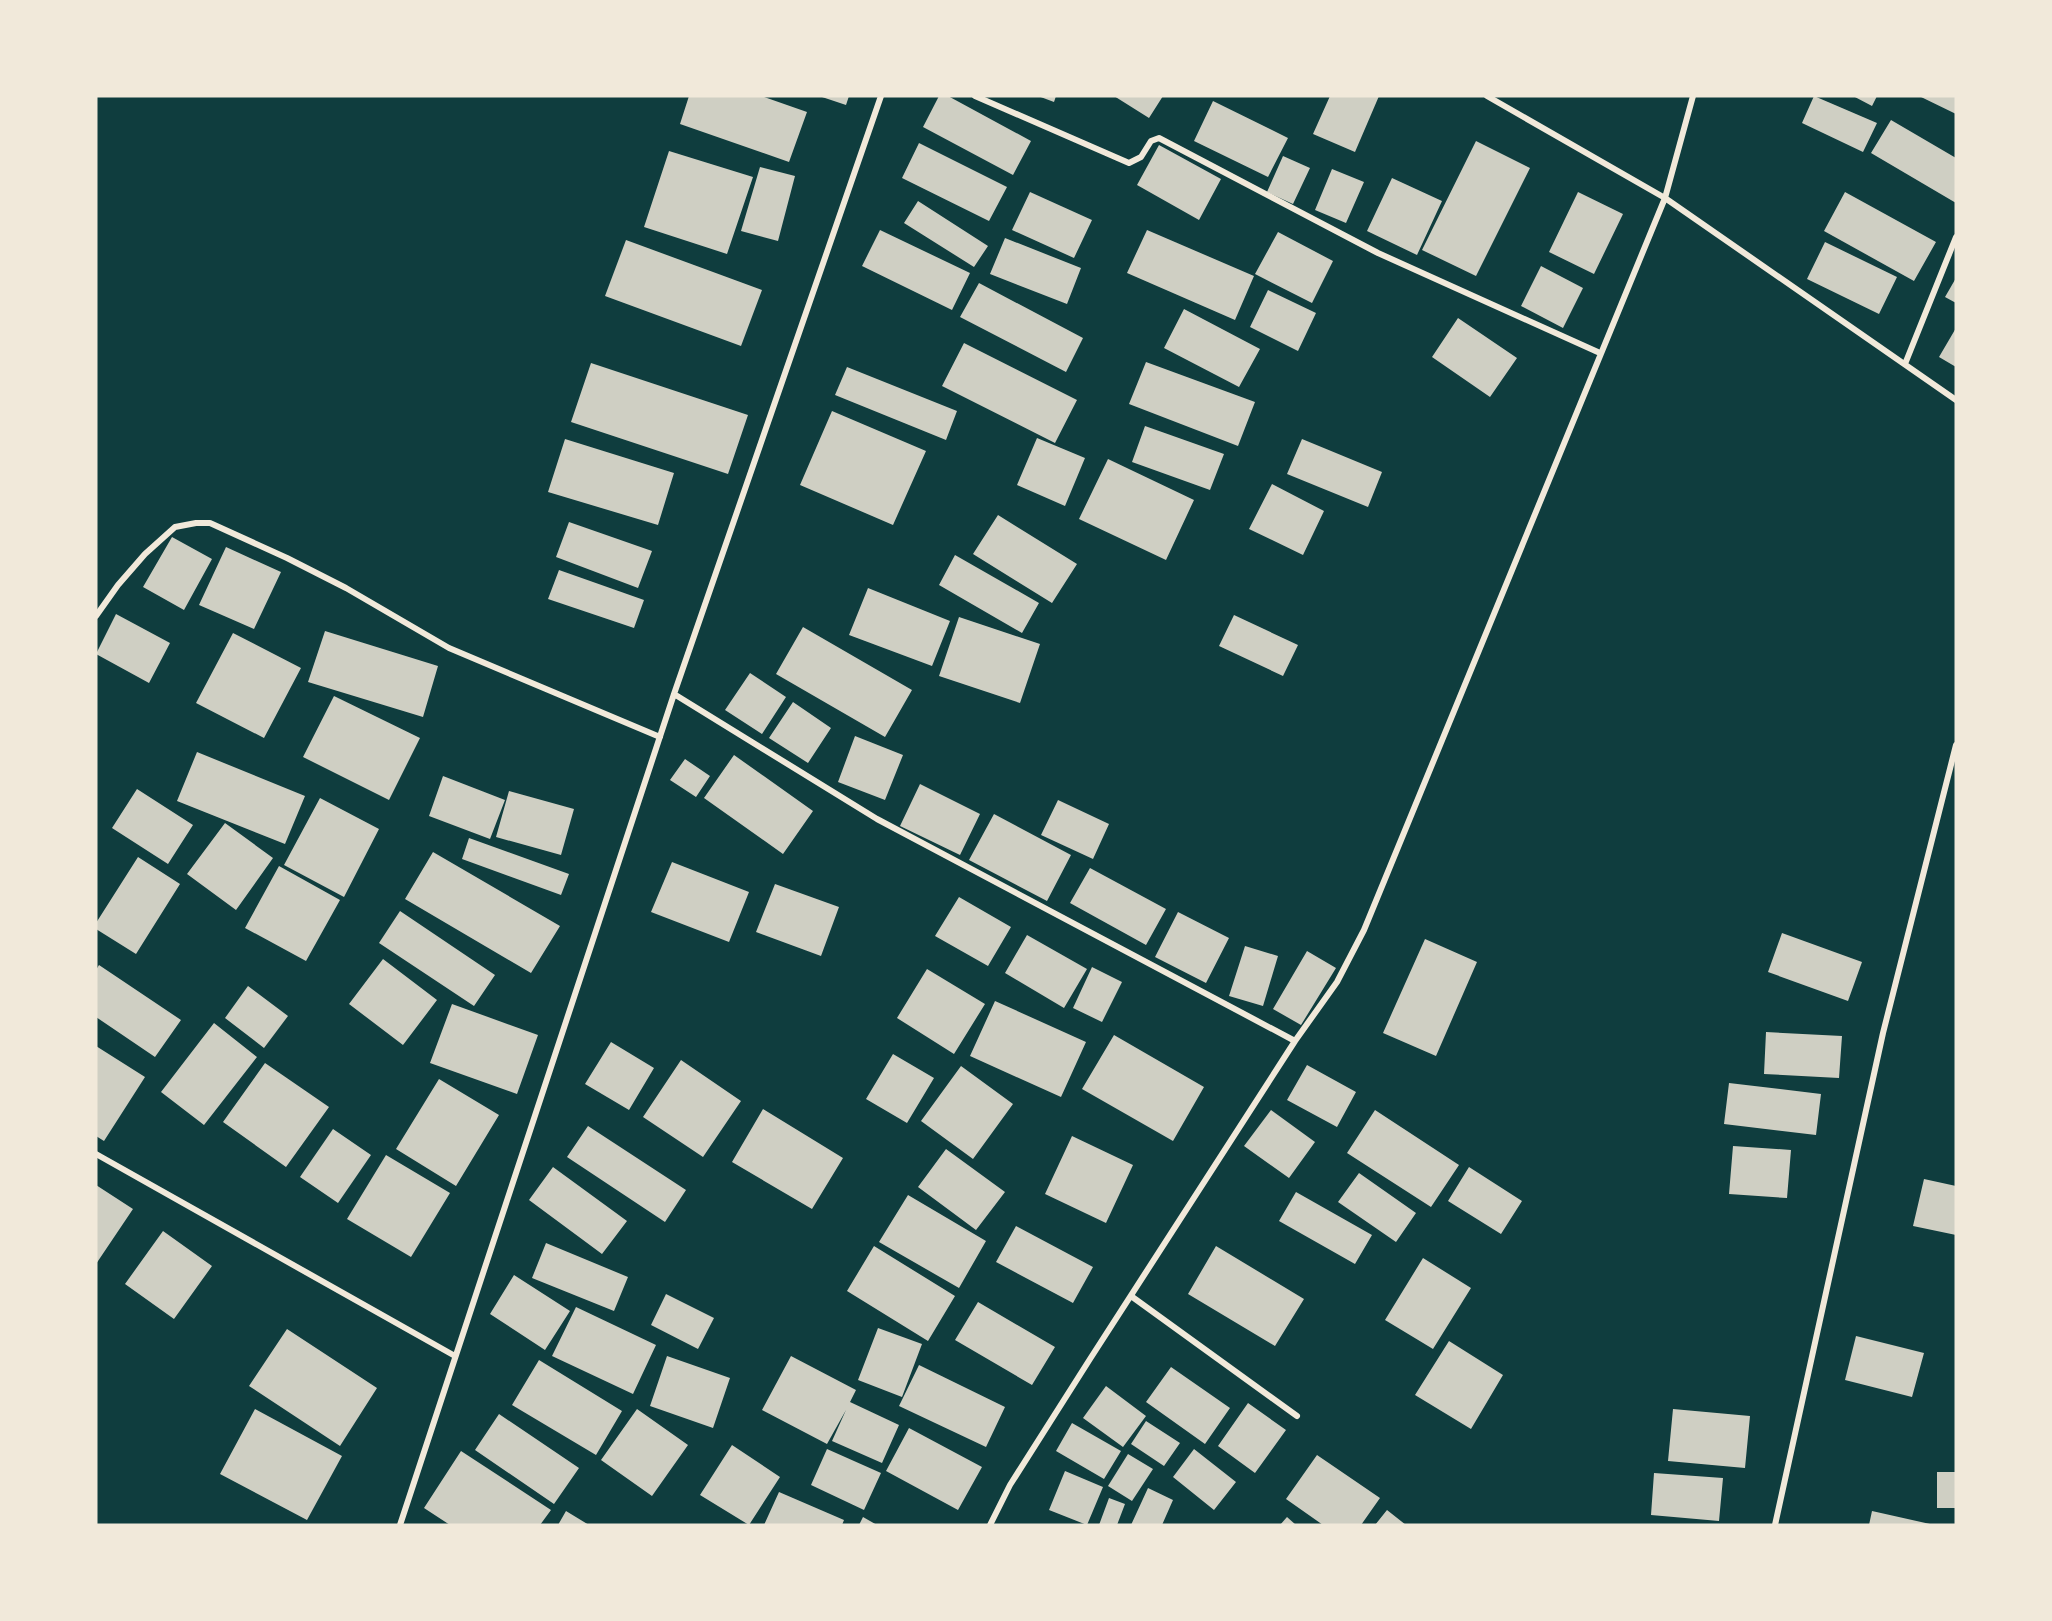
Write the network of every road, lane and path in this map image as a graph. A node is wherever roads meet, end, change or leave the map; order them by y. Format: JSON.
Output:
{"nodes":[{"id":1,"x":882,"y":96,"type":"edge"},
{"id":2,"x":975,"y":96,"type":"edge"},
{"id":3,"x":1487,"y":96,"type":"edge"},
{"id":4,"x":1693,"y":96,"type":"edge"},
{"id":5,"x":1665,"y":198,"type":"junction"},
{"id":6,"x":1956,"y":237,"type":"edge"},
{"id":7,"x":1600,"y":353,"type":"junction"},
{"id":8,"x":1905,"y":364,"type":"junction"},
{"id":9,"x":1956,"y":399,"type":"edge"},
{"id":10,"x":96,"y":616,"type":"edge"},
{"id":11,"x":674,"y":694,"type":"junction"},
{"id":12,"x":660,"y":737,"type":"junction"},
{"id":13,"x":1956,"y":745,"type":"edge"},
{"id":14,"x":1295,"y":1041,"type":"junction"},
{"id":15,"x":96,"y":1154,"type":"edge"},
{"id":16,"x":1131,"y":1296,"type":"junction"},
{"id":17,"x":455,"y":1356,"type":"junction"},
{"id":18,"x":1297,"y":1416,"type":"dead end"},
{"id":19,"x":400,"y":1525,"type":"edge"},
{"id":20,"x":990,"y":1525,"type":"edge"},
{"id":21,"x":1775,"y":1525,"type":"edge"}],
"edges":[{"from":1,"to":11,"type":"street"},
{"from":2,"to":7,"type":"street"},
{"from":3,"to":5,"type":"street"},
{"from":4,"to":5,"type":"street"},
{"from":5,"to":7,"type":"street"},
{"from":5,"to":8,"type":"street"},
{"from":6,"to":8,"type":"street"},
{"from":7,"to":14,"type":"street"},
{"from":8,"to":9,"type":"street"},
{"from":10,"to":12,"type":"street"},
{"from":11,"to":12,"type":"street"},
{"from":11,"to":14,"type":"street"},
{"from":12,"to":17,"type":"street"},
{"from":13,"to":21,"type":"street"},
{"from":14,"to":16,"type":"street"},
{"from":15,"to":17,"type":"street"},
{"from":16,"to":18,"type":"street"},
{"from":16,"to":20,"type":"street"},
{"from":17,"to":19,"type":"street"}]}
